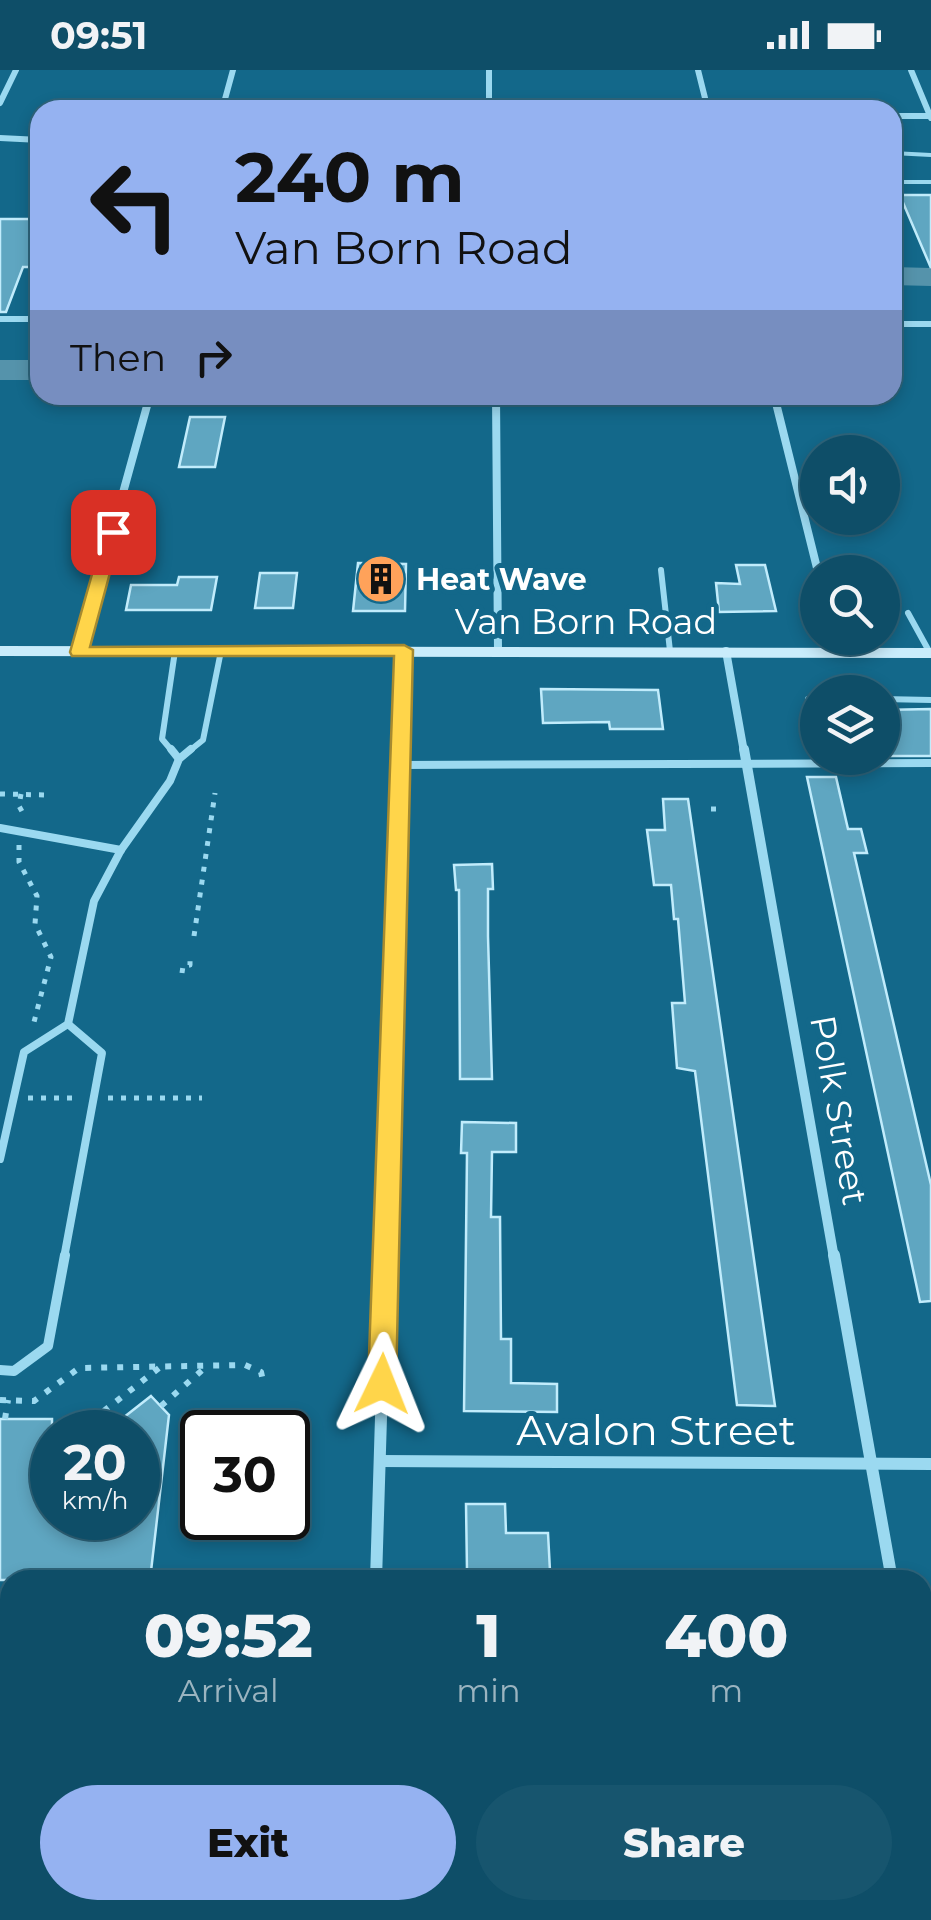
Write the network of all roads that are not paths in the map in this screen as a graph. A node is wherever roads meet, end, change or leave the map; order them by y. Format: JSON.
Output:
{"nodes":[{"id":1,"x":16,"y":70,"type":"edge"},
{"id":2,"x":232,"y":70,"type":"edge"},
{"id":3,"x":489,"y":70,"type":"edge"},
{"id":4,"x":698,"y":70,"type":"edge"},
{"id":5,"x":910,"y":70,"type":"edge"},
{"id":6,"x":224,"y":100,"type":"edge"},
{"id":7,"x":489,"y":100,"type":"edge"},
{"id":8,"x":706,"y":100,"type":"edge"},
{"id":9,"x":0,"y":103,"type":"edge"},
{"id":10,"x":902,"y":116,"type":"edge"},
{"id":11,"x":931,"y":116,"type":"edge"},
{"id":12,"x":0,"y":138,"type":"edge"},
{"id":13,"x":30,"y":140,"type":"edge"},
{"id":14,"x":902,"y":154,"type":"edge"},
{"id":15,"x":931,"y":155,"type":"edge"},
{"id":16,"x":902,"y":182,"type":"edge"},
{"id":17,"x":931,"y":182,"type":"edge"},
{"id":18,"x":0,"y":319,"type":"edge"},
{"id":19,"x":30,"y":319,"type":"edge"},
{"id":20,"x":902,"y":324,"type":"edge"},
{"id":21,"x":931,"y":324,"type":"edge"},
{"id":22,"x":147,"y":405,"type":"edge"},
{"id":23,"x":496,"y":405,"type":"edge"},
{"id":24,"x":776,"y":405,"type":"edge"},
{"id":25,"x":814,"y":555,"type":"edge"},
{"id":26,"x":661,"y":570,"type":"dead end"},
{"id":27,"x":908,"y":613,"type":"dead end"},
{"id":28,"x":800,"y":647,"type":"edge"},
{"id":29,"x":404,"y":650,"type":"junction"},
{"id":30,"x":498,"y":650,"type":"junction"},
{"id":31,"x":900,"y":650,"type":"edge"},
{"id":32,"x":0,"y":651,"type":"edge"},
{"id":33,"x":222,"y":651,"type":"junction"},
{"id":34,"x":670,"y":651,"type":"junction"},
{"id":35,"x":79,"y":652,"type":"junction"},
{"id":36,"x":175,"y":652,"type":"junction"},
{"id":37,"x":726,"y":652,"type":"junction"},
{"id":38,"x":931,"y":652,"type":"edge"},
{"id":39,"x":900,"y":699,"type":"edge"},
{"id":40,"x":931,"y":700,"type":"edge"},
{"id":41,"x":179,"y":759,"type":"junction"},
{"id":42,"x":746,"y":763,"type":"junction"},
{"id":43,"x":931,"y":763,"type":"edge"},
{"id":44,"x":400,"y":764,"type":"junction"},
{"id":45,"x":0,"y":828,"type":"edge"},
{"id":46,"x":121,"y":850,"type":"junction"},
{"id":47,"x":68,"y":1024,"type":"junction"},
{"id":48,"x":0,"y":1159,"type":"edge"},
{"id":49,"x":0,"y":1370,"type":"edge"},
{"id":50,"x":380,"y":1461,"type":"junction"},
{"id":51,"x":872,"y":1464,"type":"junction"},
{"id":52,"x":931,"y":1464,"type":"edge"},
{"id":53,"x":376,"y":1570,"type":"edge"},
{"id":54,"x":890,"y":1570,"type":"edge"}],
"edges":[{"from":1,"to":9,"type":"street"},
{"from":2,"to":6,"type":"street"},
{"from":3,"to":7,"type":"street"},
{"from":4,"to":8,"type":"street"},
{"from":5,"to":11,"type":"street"},
{"from":10,"to":11,"type":"street"},
{"from":12,"to":13,"type":"street"},
{"from":14,"to":15,"type":"lane"},
{"from":16,"to":17,"type":"lane"},
{"from":18,"to":19,"type":"street"},
{"from":20,"to":21,"type":"street"},
{"from":22,"to":35,"type":"street"},
{"from":23,"to":30,"type":"street"},
{"from":24,"to":25,"type":"street"},
{"from":26,"to":34,"type":"lane"},
{"from":27,"to":38,"type":"lane"},
{"from":28,"to":37,"type":"main road","name":"Van Born Road"},
{"from":29,"to":30,"type":"main road","name":"Van Born Road"},
{"from":29,"to":33,"type":"main road","name":"Van Born Road"},
{"from":29,"to":44,"type":"street"},
{"from":30,"to":34,"type":"main road","name":"Van Born Road"},
{"from":31,"to":38,"type":"main road","name":"Van Born Road"},
{"from":32,"to":35,"type":"main road","name":"Van Born Road"},
{"from":33,"to":36,"type":"main road","name":"Van Born Road"},
{"from":33,"to":41,"type":"lane"},
{"from":34,"to":37,"type":"main road","name":"Van Born Road"},
{"from":35,"to":36,"type":"main road","name":"Van Born Road"},
{"from":36,"to":41,"type":"lane"},
{"from":37,"to":42,"type":"street","name":"Polk Street"},
{"from":39,"to":40,"type":"lane"},
{"from":41,"to":46,"type":"lane"},
{"from":42,"to":43,"type":"lane"},
{"from":42,"to":44,"type":"lane"},
{"from":42,"to":51,"type":"street","name":"Polk Street"},
{"from":44,"to":50,"type":"street"},
{"from":45,"to":46,"type":"lane"},
{"from":46,"to":47,"type":"lane"},
{"from":47,"to":48,"type":"lane"},
{"from":47,"to":49,"type":"lane"},
{"from":50,"to":51,"type":"street","name":"Avalon Street"},
{"from":50,"to":53,"type":"street"},
{"from":51,"to":52,"type":"street","name":"Avalon Street"},
{"from":51,"to":54,"type":"street","name":"Polk Street"}]}
